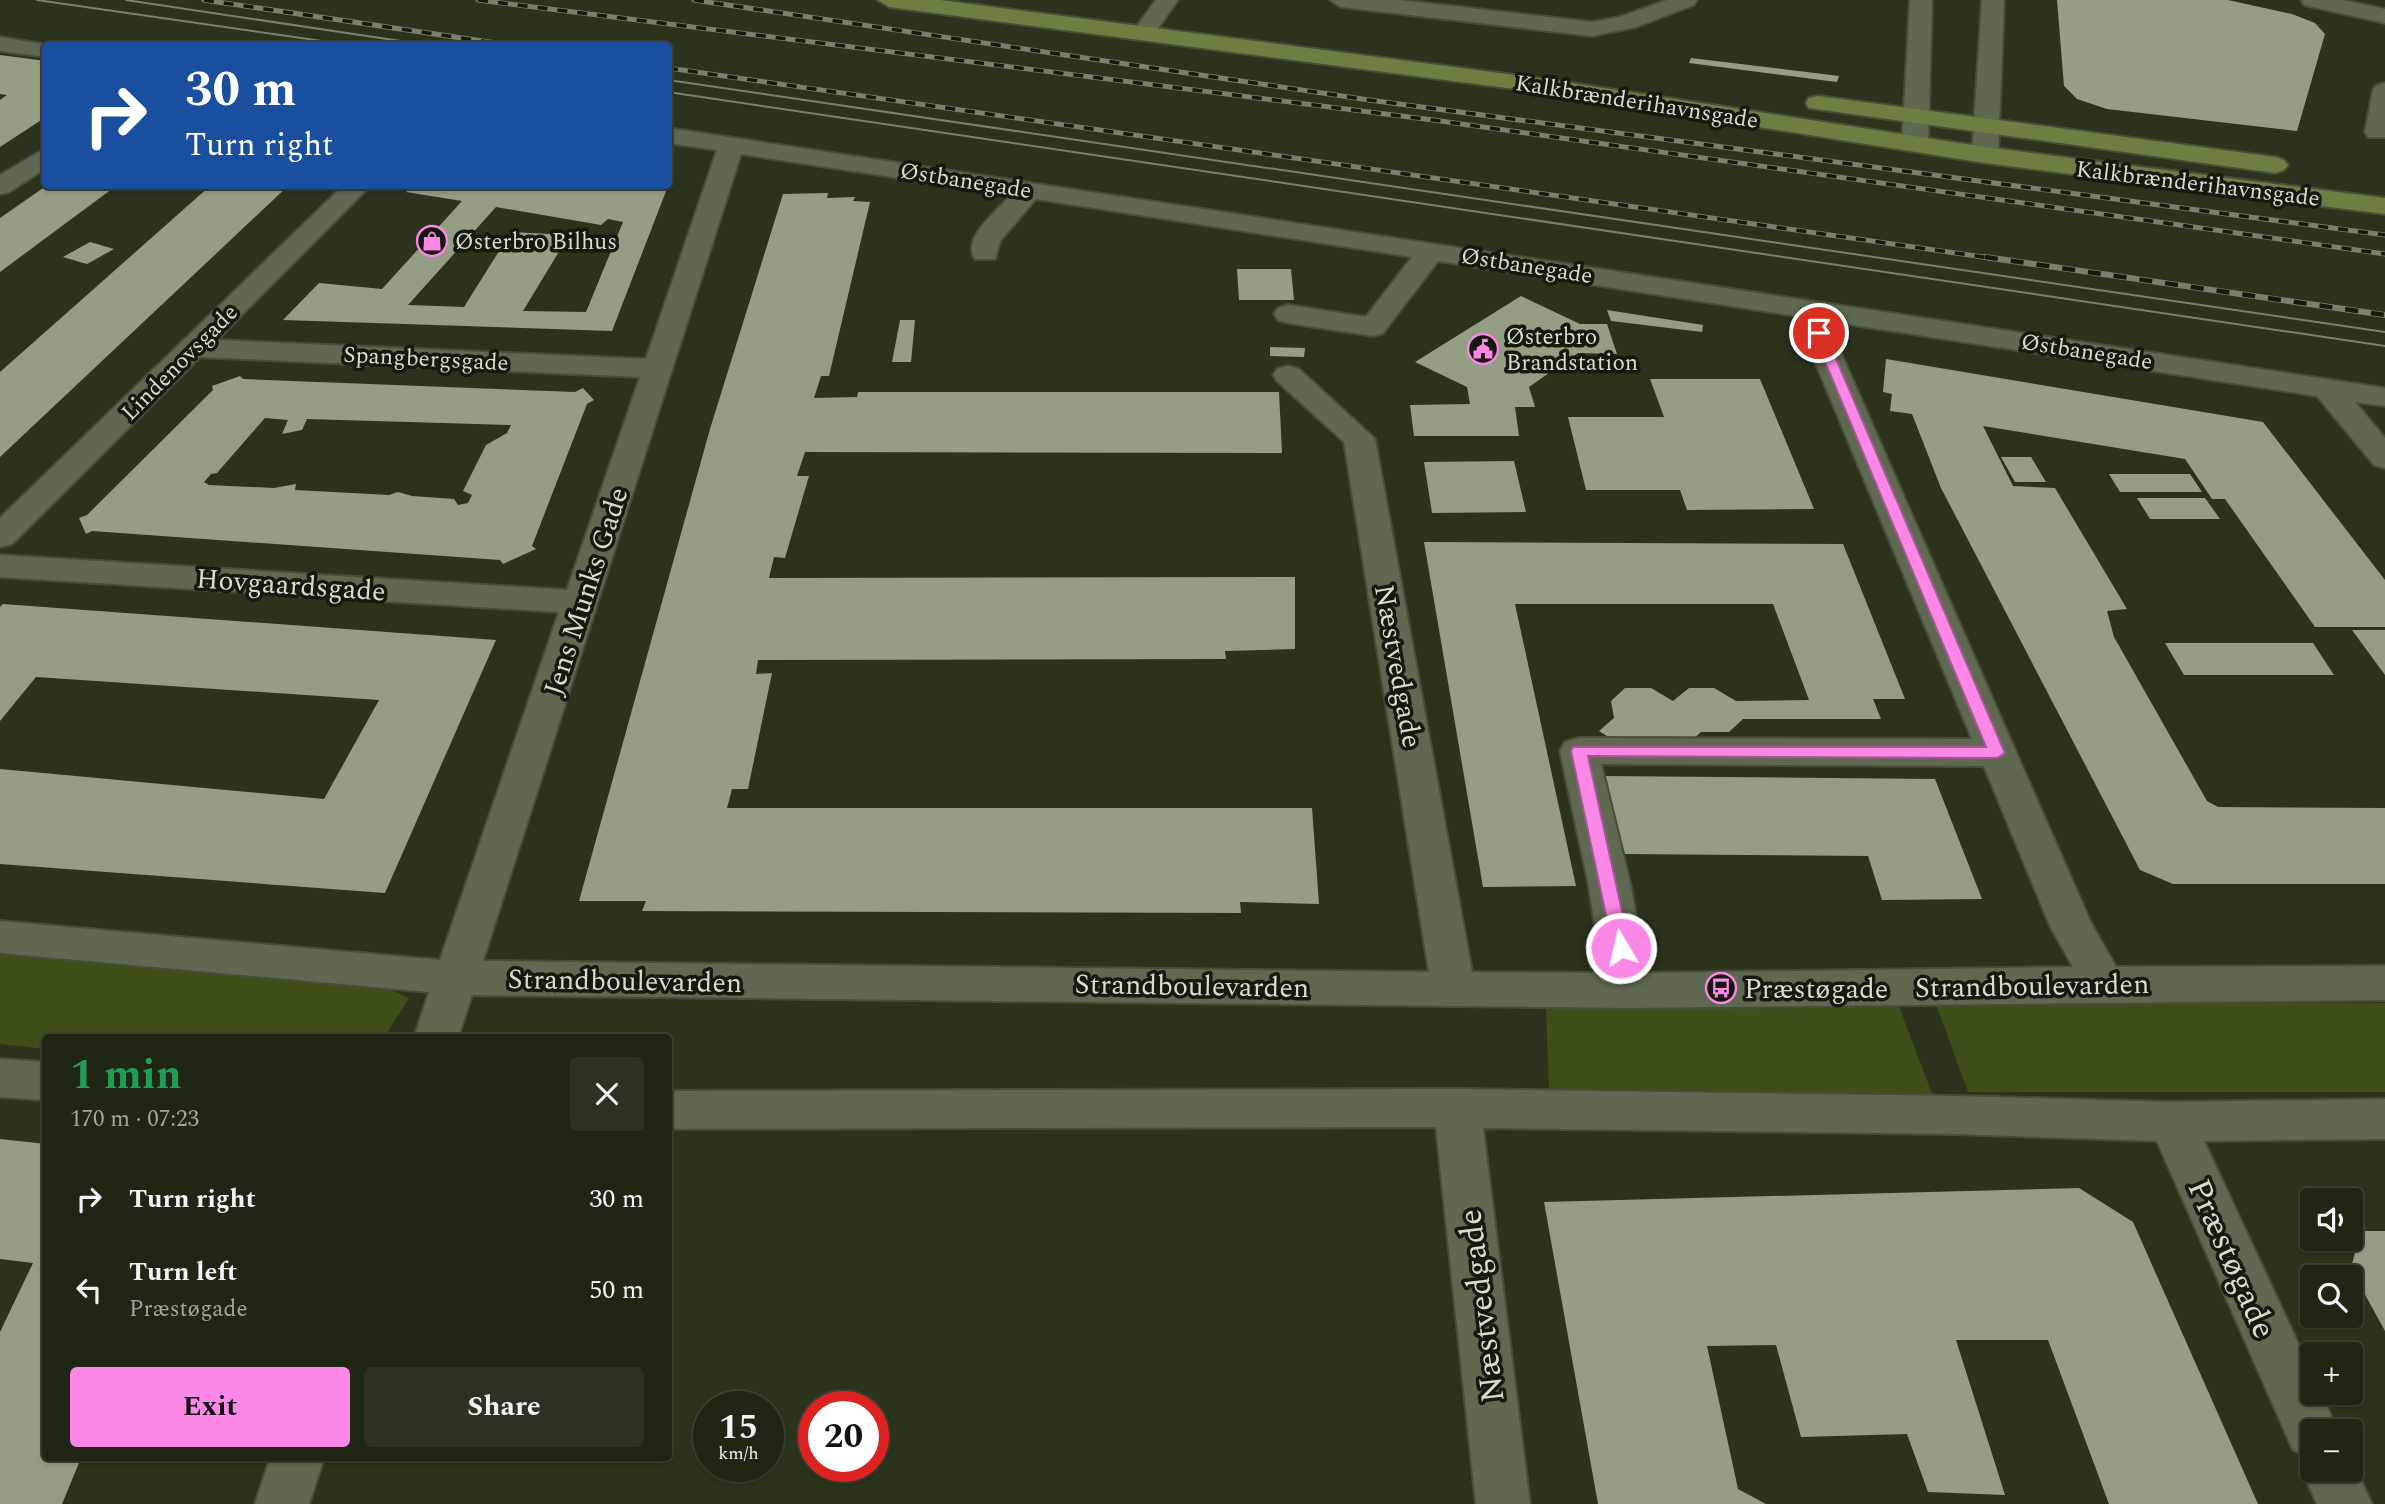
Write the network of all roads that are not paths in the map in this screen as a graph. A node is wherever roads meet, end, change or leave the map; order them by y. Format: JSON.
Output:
{"nodes":[{"id":1,"x":889,"y":0,"type":"edge"},
{"id":2,"x":1057,"y":0,"type":"edge"},
{"id":3,"x":1341,"y":0,"type":"edge"},
{"id":4,"x":1389,"y":0,"type":"edge"},
{"id":5,"x":1685,"y":0,"type":"edge"},
{"id":6,"x":1921,"y":0,"type":"edge"},
{"id":7,"x":1993,"y":0,"type":"edge"},
{"id":8,"x":2312,"y":0,"type":"edge"},
{"id":9,"x":1534,"y":1,"type":"edge"},
{"id":10,"x":1971,"y":11,"type":"dead end"},
{"id":11,"x":1156,"y":16,"type":"edge"},
{"id":12,"x":2385,"y":16,"type":"edge"},
{"id":13,"x":1992,"y":34,"type":"junction"},
{"id":14,"x":0,"y":44,"type":"edge"},
{"id":15,"x":42,"y":49,"type":"edge"},
{"id":16,"x":1672,"y":83,"type":"dead end"},
{"id":17,"x":2385,"y":90,"type":"edge"},
{"id":18,"x":1794,"y":99,"type":"dead end"},
{"id":19,"x":1916,"y":116,"type":"junction"},
{"id":20,"x":1986,"y":126,"type":"junction"},
{"id":21,"x":2377,"y":132,"type":"dead end"},
{"id":22,"x":672,"y":136,"type":"edge"},
{"id":23,"x":732,"y":144,"type":"junction"},
{"id":24,"x":1915,"y":144,"type":"junction"},
{"id":25,"x":1984,"y":155,"type":"junction"},
{"id":26,"x":42,"y":159,"type":"edge"},
{"id":27,"x":2301,"y":169,"type":"dead end"},
{"id":28,"x":0,"y":187,"type":"edge"},
{"id":29,"x":354,"y":189,"type":"edge"},
{"id":30,"x":1030,"y":190,"type":"junction"},
{"id":31,"x":2385,"y":206,"type":"edge"},
{"id":32,"x":1432,"y":250,"type":"junction"},
{"id":33,"x":985,"y":253,"type":"dead end"},
{"id":34,"x":1808,"y":309,"type":"junction"},
{"id":35,"x":1288,"y":314,"type":"dead end"},
{"id":36,"x":193,"y":348,"type":"junction"},
{"id":37,"x":658,"y":369,"type":"junction"},
{"id":38,"x":1287,"y":375,"type":"dead end"},
{"id":39,"x":2327,"y":388,"type":"junction"},
{"id":40,"x":2385,"y":397,"type":"edge"},
{"id":41,"x":2385,"y":458,"type":"edge"},
{"id":42,"x":0,"y":537,"type":"edge"},
{"id":43,"x":0,"y":566,"type":"edge"},
{"id":44,"x":581,"y":602,"type":"junction"},
{"id":45,"x":1997,"y":753,"type":"junction"},
{"id":46,"x":0,"y":937,"type":"edge"},
{"id":47,"x":457,"y":978,"type":"junction"},
{"id":48,"x":2385,"y":983,"type":"edge"},
{"id":49,"x":2104,"y":984,"type":"junction"},
{"id":50,"x":1452,"y":988,"type":"junction"},
{"id":51,"x":1628,"y":991,"type":"junction"},
{"id":52,"x":437,"y":1034,"type":"edge"},
{"id":53,"x":0,"y":1078,"type":"edge"},
{"id":54,"x":42,"y":1081,"type":"edge"},
{"id":55,"x":1457,"y":1108,"type":"junction"},
{"id":56,"x":672,"y":1110,"type":"edge"},
{"id":57,"x":2385,"y":1119,"type":"edge"},
{"id":58,"x":2172,"y":1122,"type":"junction"},
{"id":59,"x":2306,"y":1419,"type":"edge"},
{"id":60,"x":296,"y":1461,"type":"edge"},
{"id":61,"x":2335,"y":1482,"type":"edge"},
{"id":62,"x":282,"y":1504,"type":"edge"},
{"id":63,"x":1503,"y":1504,"type":"edge"},
{"id":64,"x":2345,"y":1504,"type":"edge"}],
"edges":[{"from":1,"to":11,"type":"main road","name":"Kalkbrænderihavnsgade"},
{"from":2,"to":11,"type":"main road","name":"Kalkbrænderihavnsgade"},
{"from":3,"to":5,"type":"street"},
{"from":4,"to":9,"type":"street"},
{"from":6,"to":19,"type":"street"},
{"from":7,"to":13,"type":"street"},
{"from":8,"to":12,"type":"street"},
{"from":10,"to":13,"type":"street"},
{"from":11,"to":16,"type":"main road","name":"Kalkbrænderihavnsgade"},
{"from":11,"to":24,"type":"main road","name":"Kalkbrænderihavnsgade"},
{"from":13,"to":20,"type":"street"},
{"from":14,"to":15,"type":"street"},
{"from":17,"to":21,"type":"street"},
{"from":18,"to":19,"type":"main road","name":"Kalkbrænderihavnsgade"},
{"from":19,"to":20,"type":"main road","name":"Kalkbrænderihavnsgade"},
{"from":19,"to":24,"type":"street"},
{"from":20,"to":25,"type":"street"},
{"from":20,"to":27,"type":"main road","name":"Kalkbrænderihavnsgade"},
{"from":22,"to":23,"type":"street","name":"Østbanegade"},
{"from":23,"to":30,"type":"street","name":"Østbanegade"},
{"from":23,"to":37,"type":"street","name":"Jens Munks Gade"},
{"from":24,"to":25,"type":"main road","name":"Kalkbrænderihavnsgade"},
{"from":25,"to":31,"type":"main road","name":"Kalkbrænderihavnsgade"},
{"from":26,"to":28,"type":"street"},
{"from":29,"to":36,"type":"street","name":"Lindenovsgade"},
{"from":30,"to":32,"type":"street","name":"Østbanegade"},
{"from":30,"to":33,"type":"street"},
{"from":32,"to":34,"type":"street","name":"Østbanegade"},
{"from":32,"to":35,"type":"street"},
{"from":34,"to":39,"type":"street","name":"Østbanegade"},
{"from":34,"to":45,"type":"street"},
{"from":36,"to":37,"type":"street","name":"Spangbergsgade"},
{"from":36,"to":42,"type":"street","name":"Lindenovsgade"},
{"from":37,"to":44,"type":"street","name":"Jens Munks Gade"},
{"from":38,"to":50,"type":"street","name":"Næstvedgade"},
{"from":39,"to":40,"type":"street","name":"Østbanegade"},
{"from":39,"to":41,"type":"street"},
{"from":43,"to":44,"type":"street","name":"Hovgaardsgade"},
{"from":44,"to":47,"type":"street","name":"Jens Munks Gade"},
{"from":45,"to":49,"type":"street"},
{"from":45,"to":51,"type":"street"},
{"from":46,"to":47,"type":"street","name":"Strandboulevarden"},
{"from":47,"to":50,"type":"street","name":"Strandboulevarden"},
{"from":47,"to":52,"type":"street","name":"Jens Munks Gade"},
{"from":48,"to":49,"type":"street","name":"Strandboulevarden"},
{"from":49,"to":51,"type":"street","name":"Strandboulevarden"},
{"from":50,"to":51,"type":"street","name":"Strandboulevarden"},
{"from":53,"to":54,"type":"street"},
{"from":55,"to":56,"type":"street"},
{"from":55,"to":58,"type":"street"},
{"from":55,"to":63,"type":"street","name":"Næstvedgade"},
{"from":57,"to":58,"type":"street"},
{"from":58,"to":59,"type":"street","name":"Præstøgade"},
{"from":60,"to":62,"type":"street"},
{"from":61,"to":64,"type":"street"}]}
